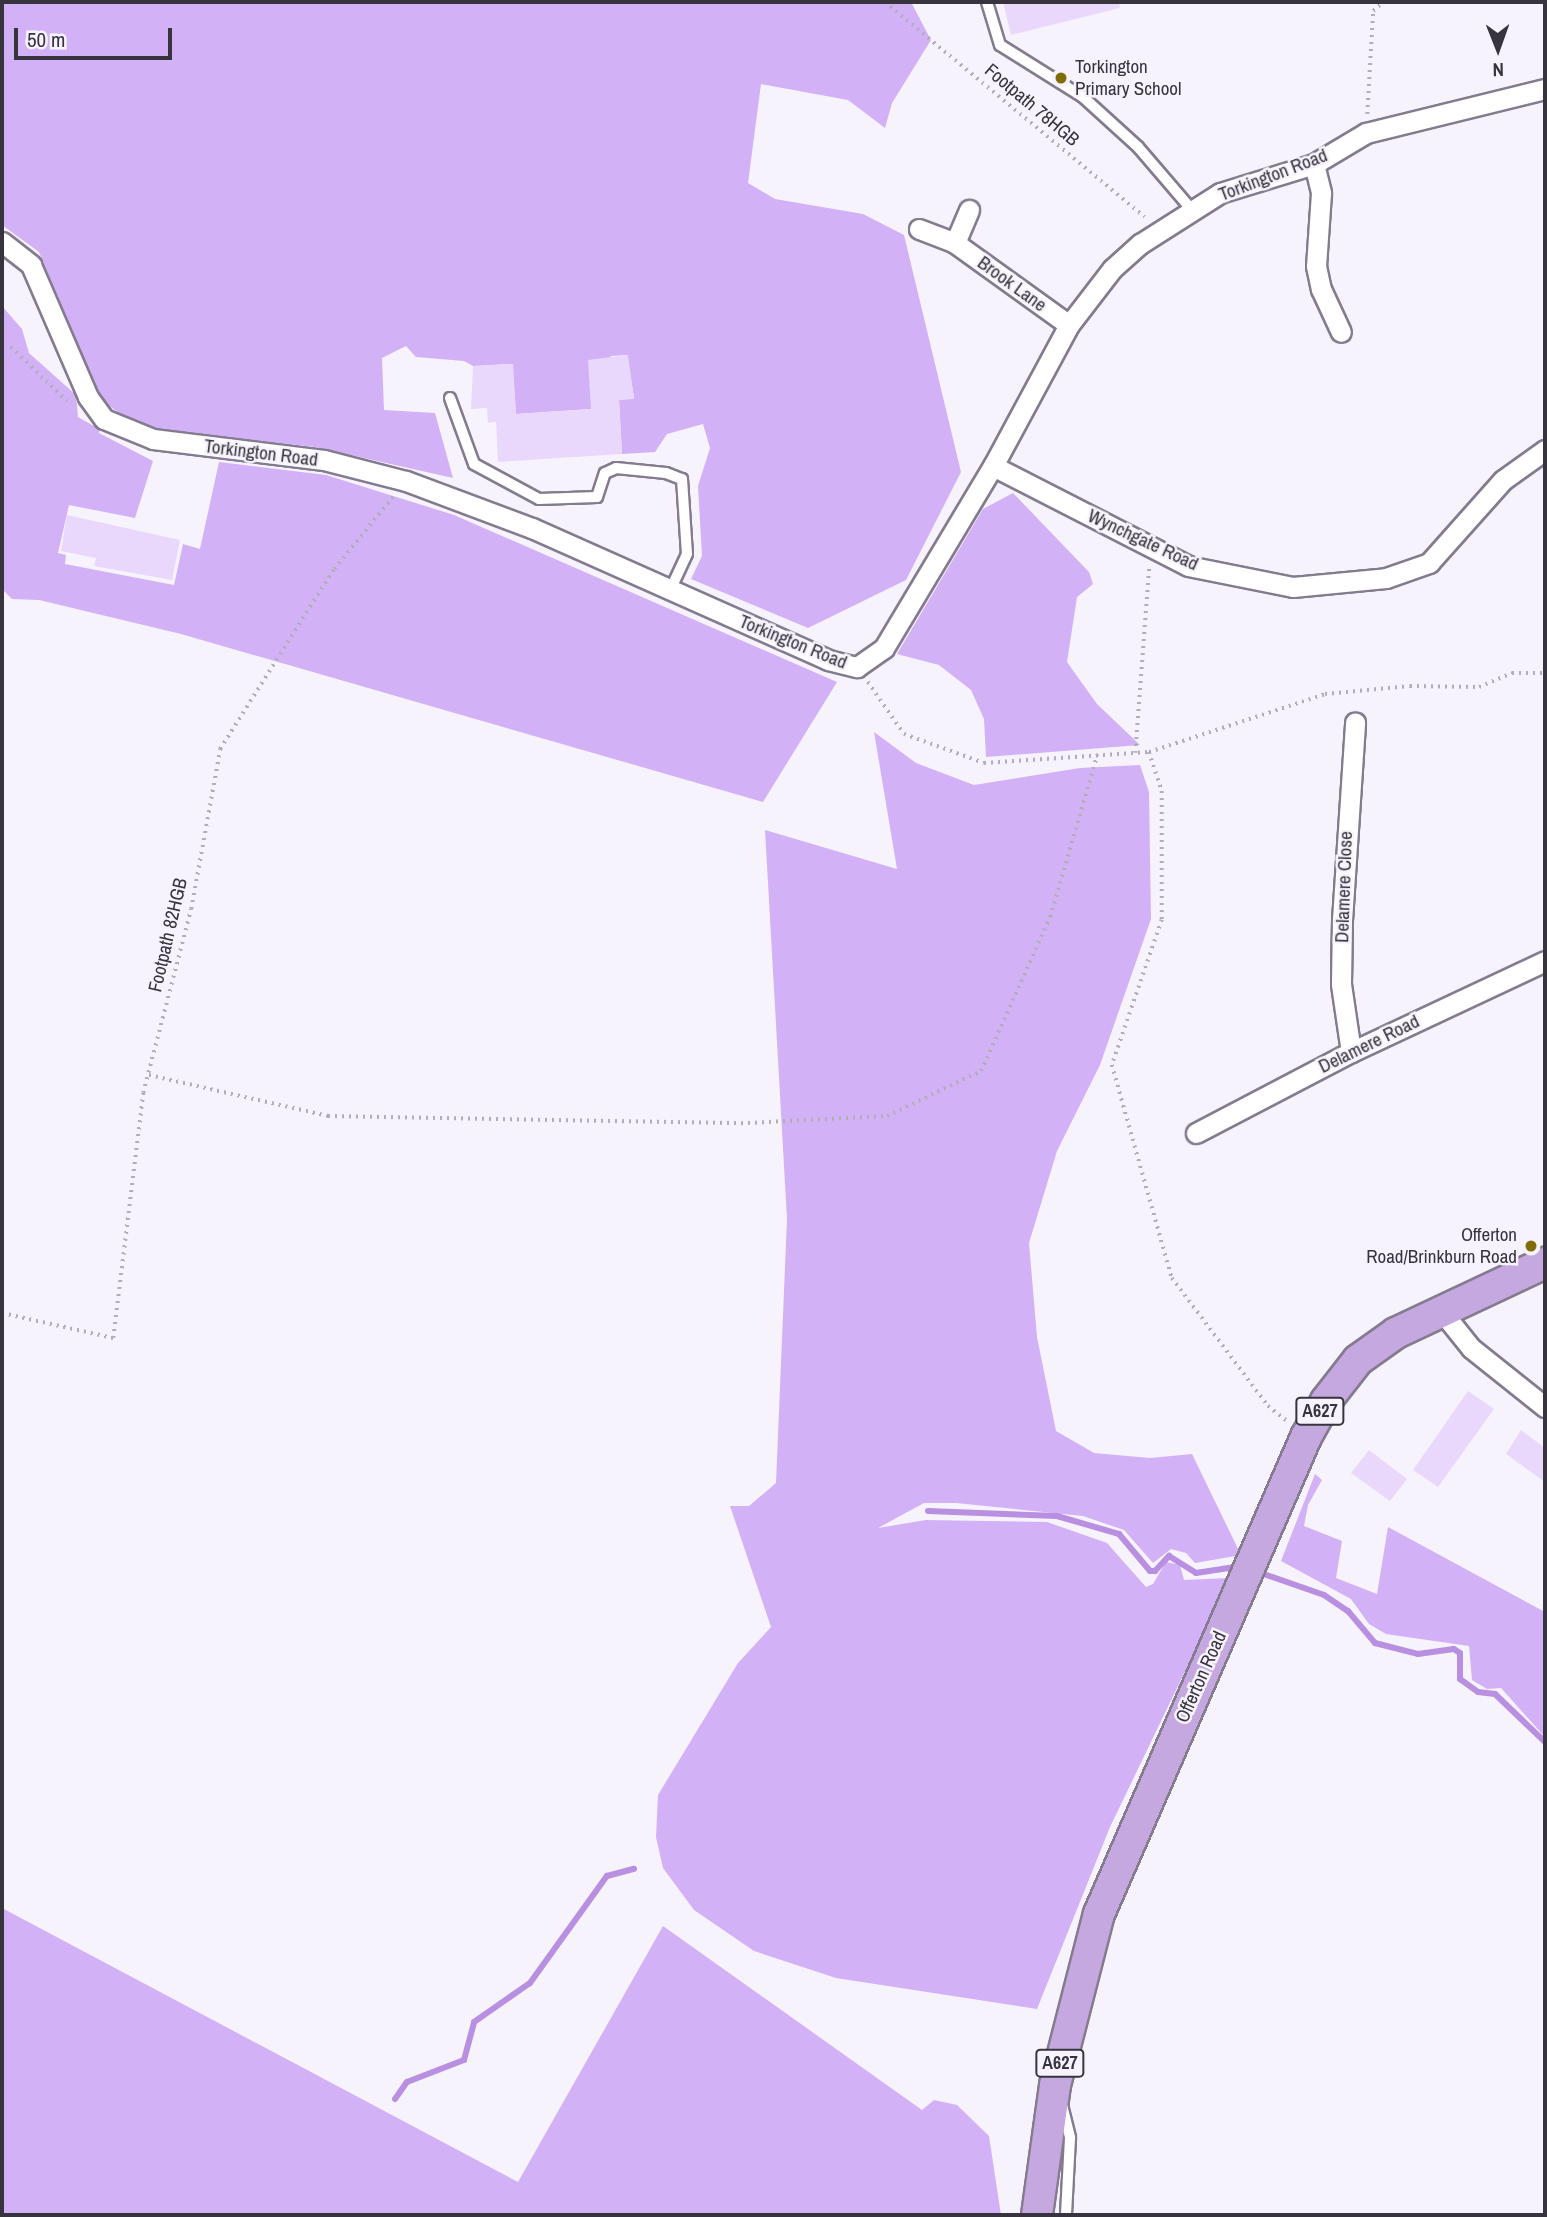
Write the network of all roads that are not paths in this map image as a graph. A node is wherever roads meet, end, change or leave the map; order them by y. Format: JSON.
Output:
{"nodes":[{"id":1,"x":987,"y":2,"type":"edge"},
{"id":2,"x":1545,"y":89,"type":"edge"},
{"id":3,"x":1314,"y":164,"type":"junction"},
{"id":4,"x":969,"y":210,"type":"dead end"},
{"id":5,"x":1192,"y":210,"type":"junction"},
{"id":6,"x":919,"y":229,"type":"dead end"},
{"id":7,"x":2,"y":242,"type":"edge"},
{"id":8,"x":956,"y":243,"type":"junction"},
{"id":9,"x":1069,"y":325,"type":"junction"},
{"id":10,"x":1341,"y":331,"type":"dead end"},
{"id":11,"x":450,"y":398,"type":"dead end"},
{"id":12,"x":1545,"y":450,"type":"edge"},
{"id":13,"x":993,"y":466,"type":"junction"},
{"id":14,"x":670,"y":590,"type":"junction"},
{"id":15,"x":1355,"y":722,"type":"dead end"},
{"id":16,"x":1545,"y":961,"type":"edge"},
{"id":17,"x":1350,"y":1052,"type":"junction"},
{"id":18,"x":1196,"y":1133,"type":"dead end"},
{"id":19,"x":1545,"y":1263,"type":"edge"},
{"id":20,"x":1443,"y":1313,"type":"junction"},
{"id":21,"x":1545,"y":1407,"type":"edge"},
{"id":22,"x":1055,"y":2085,"type":"junction"},
{"id":23,"x":1037,"y":2215,"type":"edge"},
{"id":24,"x":1066,"y":2215,"type":"edge"}],
"edges":[{"from":1,"to":5,"type":"lane"},
{"from":2,"to":3,"type":"street","name":"Torkington Road"},
{"from":3,"to":5,"type":"street","name":"Torkington Road"},
{"from":3,"to":10,"type":"street"},
{"from":4,"to":8,"type":"street"},
{"from":5,"to":9,"type":"street","name":"Torkington Road"},
{"from":6,"to":8,"type":"street","name":"Brook Lane"},
{"from":7,"to":14,"type":"street","name":"Torkington Road"},
{"from":8,"to":9,"type":"street","name":"Brook Lane"},
{"from":9,"to":13,"type":"street","name":"Torkington Road"},
{"from":11,"to":14,"type":"lane"},
{"from":12,"to":13,"type":"street","name":"Wynchgate Road"},
{"from":13,"to":14,"type":"street","name":"Torkington Road"},
{"from":15,"to":17,"type":"street","name":"Delamere Close"},
{"from":16,"to":17,"type":"street","name":"Delamere Road"},
{"from":17,"to":18,"type":"street","name":"Delamere Road"},
{"from":19,"to":20,"type":"main road","name":"Offerton Road","number":"A627"},
{"from":20,"to":21,"type":"street"},
{"from":20,"to":22,"type":"main road","name":"Offerton Road","number":"A627"},
{"from":22,"to":23,"type":"main road","name":"Offerton Road","number":"A627"},
{"from":22,"to":24,"type":"lane"}]}
